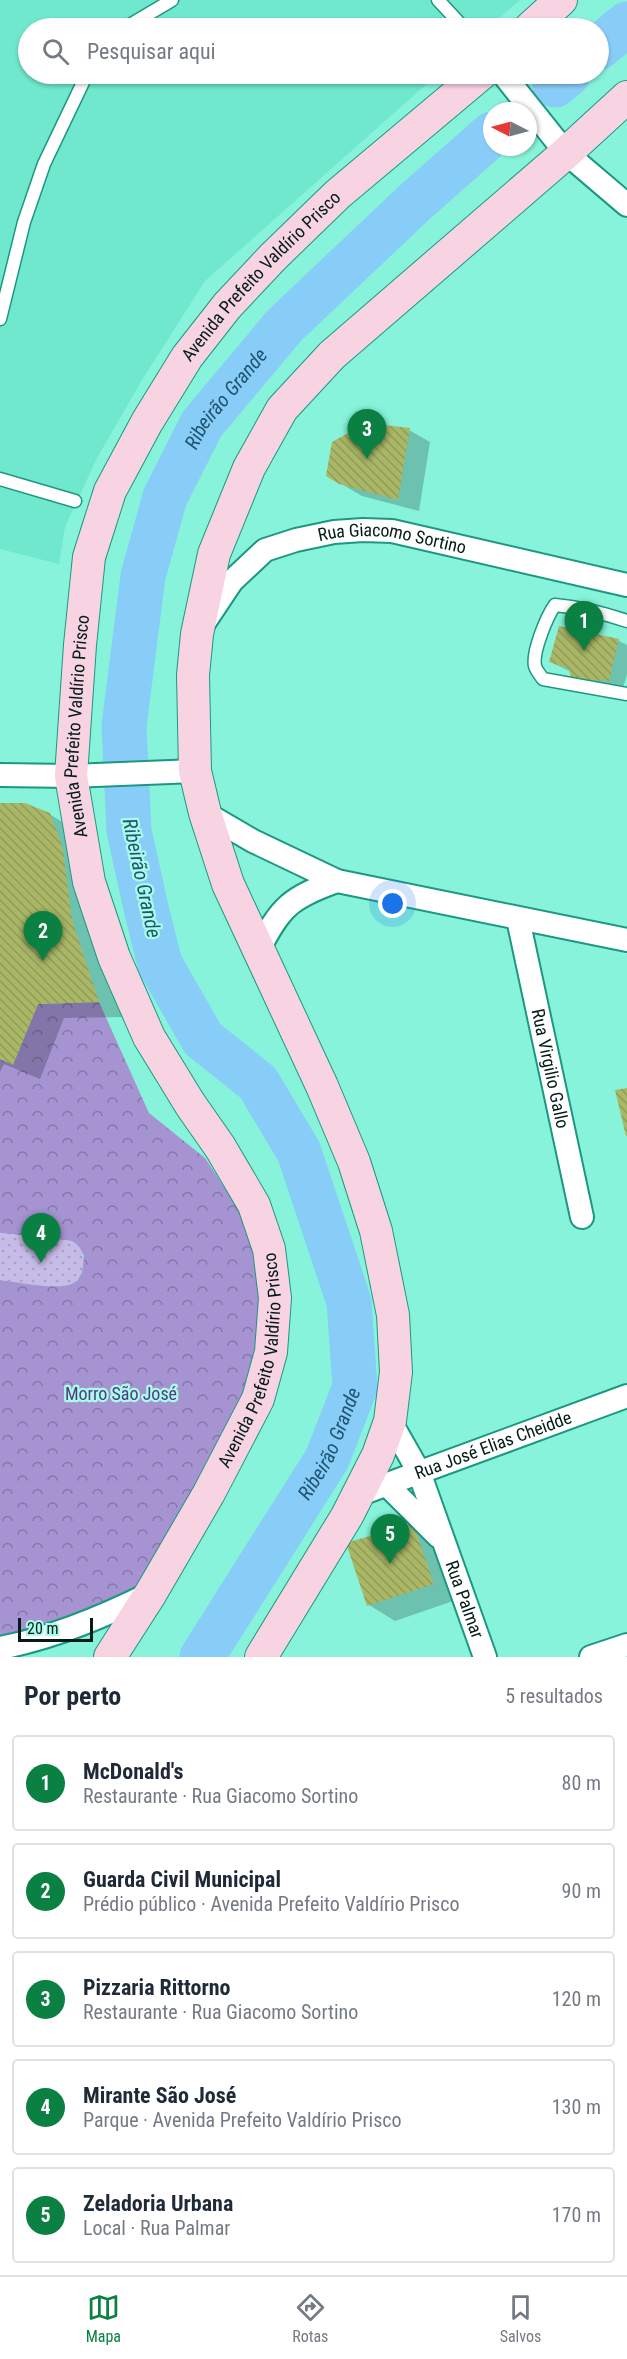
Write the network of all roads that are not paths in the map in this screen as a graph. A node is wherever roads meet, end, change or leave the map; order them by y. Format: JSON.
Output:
{"nodes":[{"id":1,"x":172,"y":0,"type":"edge"},
{"id":2,"x":438,"y":0,"type":"edge"},
{"id":3,"x":561,"y":0,"type":"edge"},
{"id":4,"x":142,"y":18,"type":"edge"},
{"id":5,"x":455,"y":18,"type":"edge"},
{"id":6,"x":541,"y":18,"type":"edge"},
{"id":7,"x":80,"y":84,"type":"edge"},
{"id":8,"x":469,"y":84,"type":"edge"},
{"id":9,"x":511,"y":84,"type":"edge"},
{"id":10,"x":627,"y":97,"type":"edge"},
{"id":11,"x":566,"y":153,"type":"junction"},
{"id":12,"x":627,"y":205,"type":"edge"},
{"id":13,"x":0,"y":319,"type":"edge"},
{"id":14,"x":0,"y":479,"type":"edge"},
{"id":15,"x":75,"y":501,"type":"dead end"},
{"id":16,"x":627,"y":585,"type":"edge"},
{"id":17,"x":627,"y":621,"type":"edge"},
{"id":18,"x":197,"y":634,"type":"junction"},
{"id":19,"x":627,"y":694,"type":"edge"},
{"id":20,"x":195,"y":771,"type":"junction"},
{"id":21,"x":0,"y":775,"type":"edge"},
{"id":22,"x":71,"y":776,"type":"junction"},
{"id":23,"x":205,"y":813,"type":"junction"},
{"id":24,"x":337,"y":881,"type":"junction"},
{"id":25,"x":518,"y":919,"type":"junction"},
{"id":26,"x":627,"y":940,"type":"edge"},
{"id":27,"x":258,"y":951,"type":"junction"},
{"id":28,"x":582,"y":1217,"type":"dead end"},
{"id":29,"x":627,"y":1396,"type":"edge"},
{"id":30,"x":390,"y":1420,"type":"junction"},
{"id":31,"x":419,"y":1472,"type":"junction"},
{"id":32,"x":373,"y":1490,"type":"junction"},
{"id":33,"x":443,"y":1542,"type":"junction"},
{"id":34,"x":151,"y":1593,"type":"junction"},
{"id":35,"x":627,"y":1645,"type":"edge"},
{"id":36,"x":13,"y":1650,"type":"edge"},
{"id":37,"x":110,"y":1657,"type":"edge"},
{"id":38,"x":261,"y":1657,"type":"edge"},
{"id":39,"x":485,"y":1657,"type":"edge"},
{"id":40,"x":591,"y":1657,"type":"edge"}],
"edges":[{"from":1,"to":4,"type":"lane"},
{"from":2,"to":5,"type":"lane"},
{"from":3,"to":6,"type":"main road"},
{"from":7,"to":13,"type":"lane"},
{"from":8,"to":22,"type":"main road","name":"Avenida Prefeito Valdírio Prisco"},
{"from":9,"to":11,"type":"street"},
{"from":10,"to":11,"type":"main road"},
{"from":11,"to":12,"type":"street"},
{"from":11,"to":18,"type":"main road"},
{"from":14,"to":15,"type":"lane"},
{"from":16,"to":18,"type":"street","name":"Rua Giacomo Sortino"},
{"from":17,"to":19,"type":"lane"},
{"from":18,"to":20,"type":"main road"},
{"from":20,"to":22,"type":"street"},
{"from":20,"to":23,"type":"main road"},
{"from":21,"to":22,"type":"street"},
{"from":22,"to":34,"type":"main road","name":"Avenida Prefeito Valdírio Prisco"},
{"from":23,"to":24,"type":"street"},
{"from":23,"to":27,"type":"main road"},
{"from":24,"to":25,"type":"street"},
{"from":24,"to":27,"type":"street"},
{"from":25,"to":26,"type":"street"},
{"from":25,"to":28,"type":"street","name":"Rua Virgilio Gallo"},
{"from":27,"to":30,"type":"main road"},
{"from":29,"to":31,"type":"street","name":"Rua José Elias Cheidde"},
{"from":30,"to":31,"type":"street","name":"Rua Palmar"},
{"from":30,"to":32,"type":"main road"},
{"from":31,"to":32,"type":"street","name":"Rua José Elias Cheidde"},
{"from":31,"to":33,"type":"street","name":"Rua Palmar"},
{"from":32,"to":33,"type":"street","name":"Rua Palmar"},
{"from":32,"to":38,"type":"main road"},
{"from":33,"to":39,"type":"street","name":"Rua Palmar"},
{"from":34,"to":36,"type":"street"},
{"from":34,"to":37,"type":"main road","name":"Avenida Prefeito Valdírio Prisco"},
{"from":35,"to":40,"type":"street"}]}
